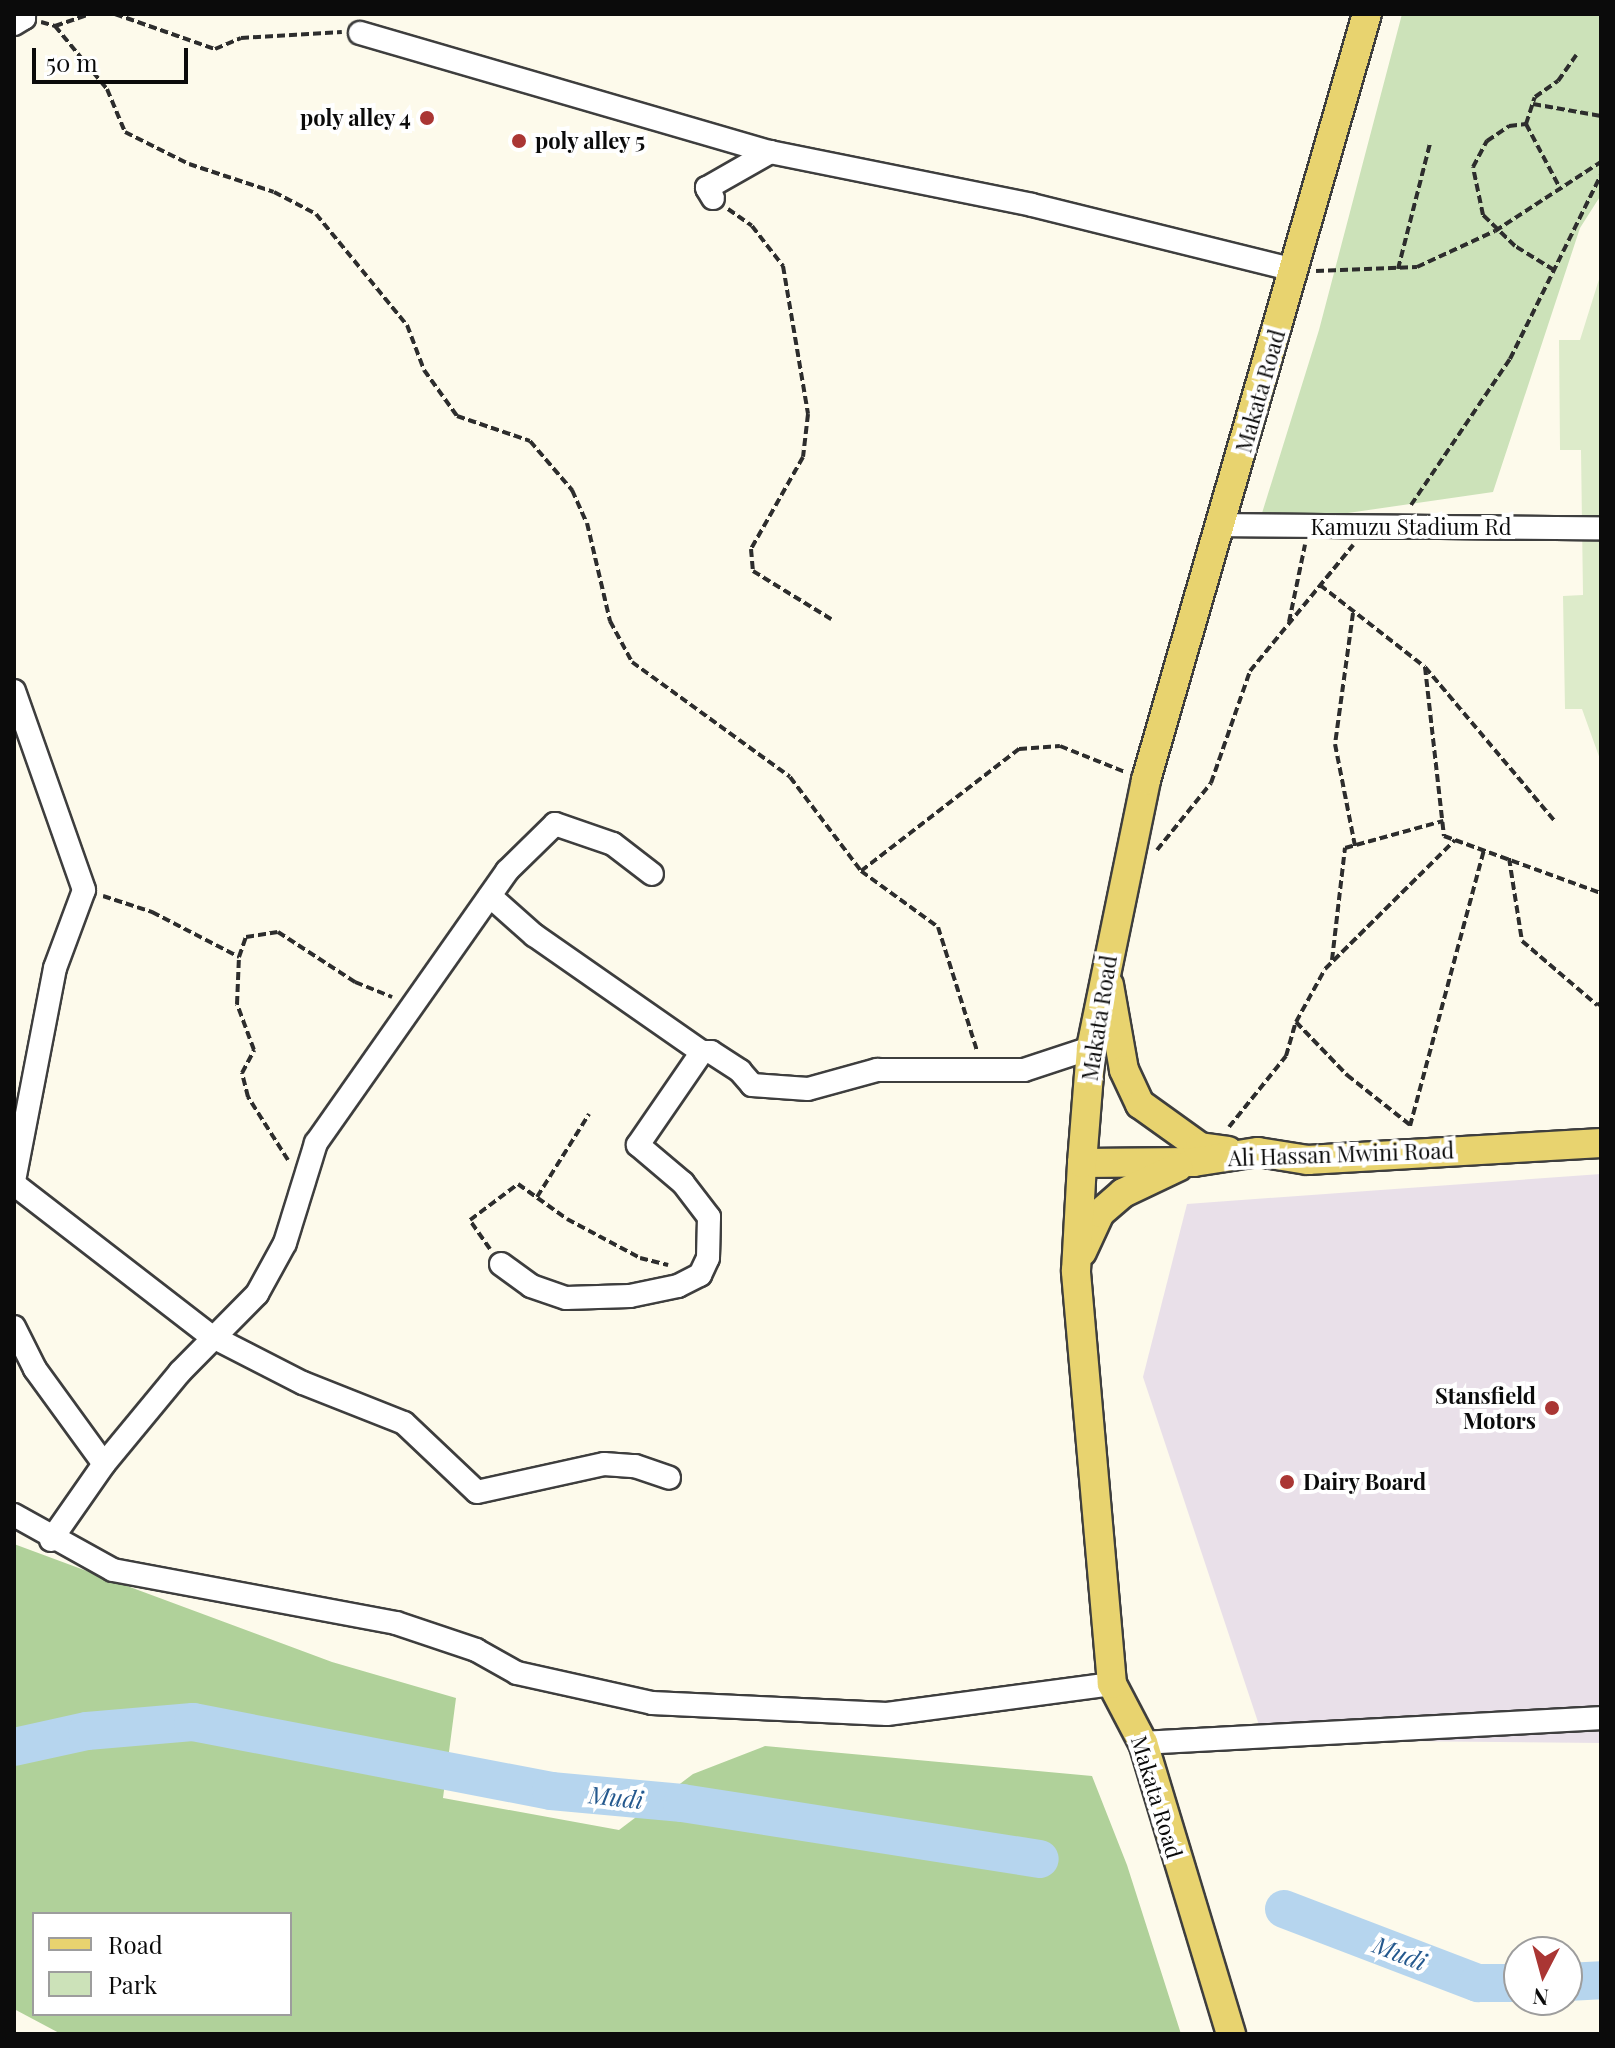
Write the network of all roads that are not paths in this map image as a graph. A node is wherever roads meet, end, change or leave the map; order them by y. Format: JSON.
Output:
{"nodes":[{"id":1,"x":1367,"y":14,"type":"edge"},
{"id":2,"x":360,"y":33,"type":"road end"},
{"id":3,"x":770,"y":152,"type":"junction"},
{"id":4,"x":713,"y":198,"type":"road end"},
{"id":5,"x":1295,"y":270,"type":"junction"},
{"id":6,"x":1221,"y":525,"type":"junction"},
{"id":7,"x":1601,"y":528,"type":"edge"},
{"id":8,"x":14,"y":691,"type":"edge"},
{"id":9,"x":652,"y":874,"type":"dead end"},
{"id":10,"x":490,"y":896,"type":"junction"},
{"id":11,"x":1106,"y":969,"type":"junction"},
{"id":12,"x":1091,"y":1048,"type":"junction"},
{"id":13,"x":702,"y":1052,"type":"junction"},
{"id":14,"x":1601,"y":1143,"type":"edge"},
{"id":15,"x":1202,"y":1156,"type":"junction"},
{"id":16,"x":1082,"y":1163,"type":"junction"},
{"id":17,"x":14,"y":1182,"type":"edge"},
{"id":18,"x":501,"y":1264,"type":"road end"},
{"id":19,"x":1076,"y":1271,"type":"junction"},
{"id":20,"x":14,"y":1327,"type":"edge"},
{"id":21,"x":211,"y":1336,"type":"junction"},
{"id":22,"x":104,"y":1464,"type":"junction"},
{"id":23,"x":669,"y":1478,"type":"dead end"},
{"id":24,"x":14,"y":1515,"type":"edge"},
{"id":25,"x":51,"y":1540,"type":"junction"},
{"id":26,"x":1112,"y":1684,"type":"junction"},
{"id":27,"x":1601,"y":1718,"type":"edge"},
{"id":28,"x":1143,"y":1743,"type":"junction"},
{"id":29,"x":1231,"y":2034,"type":"edge"}],
"edges":[{"from":1,"to":5,"type":"main road","name":"Makata Road"},
{"from":2,"to":3,"type":"street"},
{"from":3,"to":4,"type":"street"},
{"from":3,"to":5,"type":"street"},
{"from":5,"to":6,"type":"main road","name":"Makata Road"},
{"from":6,"to":7,"type":"street","name":"Kamuzu Stadium Rd"},
{"from":6,"to":11,"type":"main road","name":"Makata Road"},
{"from":8,"to":17,"type":"street"},
{"from":9,"to":10,"type":"street"},
{"from":10,"to":13,"type":"street"},
{"from":10,"to":21,"type":"street"},
{"from":11,"to":12,"type":"main road","name":"Makata Road"},
{"from":11,"to":15,"type":"main road"},
{"from":12,"to":13,"type":"street"},
{"from":12,"to":16,"type":"main road","name":"Makata Road"},
{"from":13,"to":18,"type":"street"},
{"from":14,"to":15,"type":"main road","name":"Ali Hassan Mwini Road"},
{"from":15,"to":16,"type":"main road","name":"Ali Hassan Mwini Road"},
{"from":15,"to":19,"type":"main road"},
{"from":16,"to":19,"type":"main road","name":"Makata Road"},
{"from":17,"to":21,"type":"street"},
{"from":19,"to":26,"type":"main road","name":"Makata Road"},
{"from":20,"to":22,"type":"street"},
{"from":21,"to":22,"type":"street"},
{"from":21,"to":23,"type":"street"},
{"from":22,"to":25,"type":"street"},
{"from":24,"to":25,"type":"street"},
{"from":25,"to":26,"type":"street"},
{"from":26,"to":28,"type":"main road","name":"Makata Road"},
{"from":27,"to":28,"type":"street"},
{"from":28,"to":29,"type":"main road","name":"Makata Road"}]}
